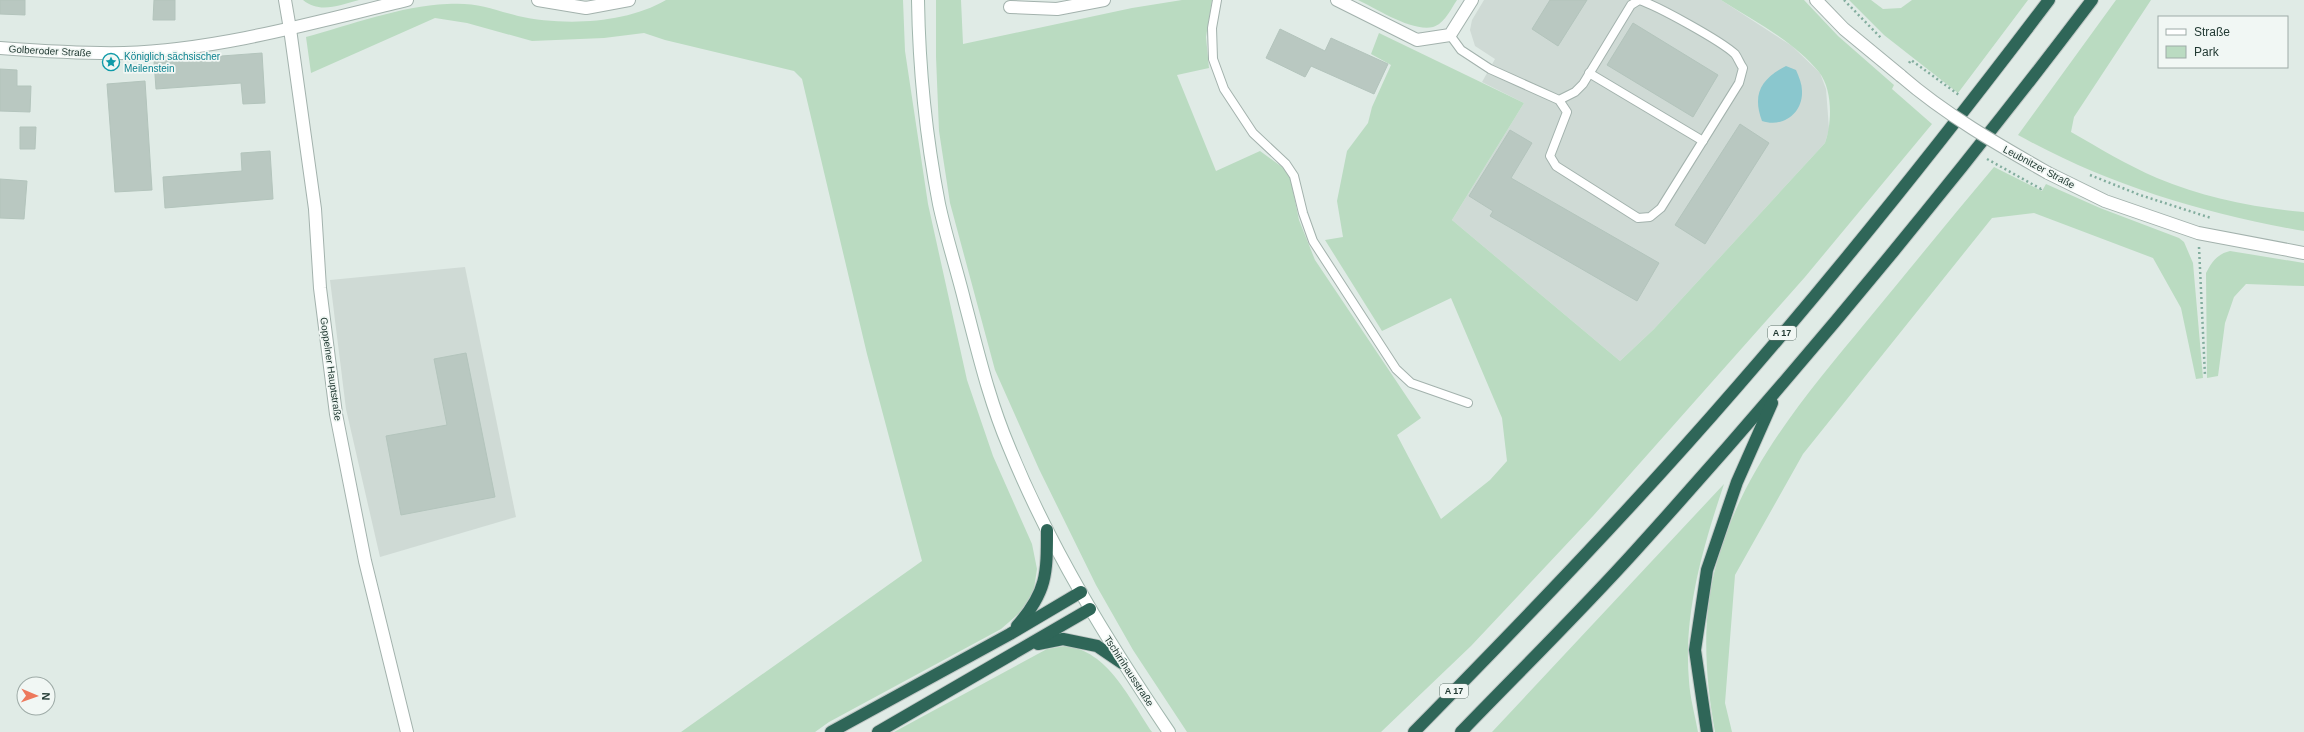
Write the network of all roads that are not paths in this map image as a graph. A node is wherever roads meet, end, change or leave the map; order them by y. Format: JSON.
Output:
{"nodes":[{"id":1,"x":286,"y":0,"type":"edge"},
{"id":2,"x":407,"y":0,"type":"edge"},
{"id":3,"x":538,"y":0,"type":"edge"},
{"id":4,"x":629,"y":0,"type":"edge"},
{"id":5,"x":918,"y":0,"type":"edge"},
{"id":6,"x":1104,"y":0,"type":"edge"},
{"id":7,"x":1216,"y":0,"type":"edge"},
{"id":8,"x":1337,"y":0,"type":"edge"},
{"id":9,"x":1472,"y":0,"type":"edge"},
{"id":10,"x":1816,"y":0,"type":"edge"},
{"id":11,"x":2049,"y":0,"type":"edge"},
{"id":12,"x":2092,"y":0,"type":"edge"},
{"id":13,"x":1010,"y":6,"type":"dead end"},
{"id":14,"x":290,"y":29,"type":"junction"},
{"id":15,"x":1450,"y":35,"type":"junction"},
{"id":16,"x":0,"y":48,"type":"edge"},
{"id":17,"x":1589,"y":73,"type":"junction"},
{"id":18,"x":1559,"y":100,"type":"junction"},
{"id":19,"x":1703,"y":141,"type":"junction"},
{"id":20,"x":2304,"y":253,"type":"edge"},
{"id":21,"x":1777,"y":392,"type":"junction"},
{"id":22,"x":1468,"y":403,"type":"dead end"},
{"id":23,"x":1047,"y":530,"type":"junction"},
{"id":24,"x":1081,"y":592,"type":"junction"},
{"id":25,"x":1090,"y":609,"type":"junction"},
{"id":26,"x":1010,"y":634,"type":"junction"},
{"id":27,"x":1029,"y":646,"type":"junction"},
{"id":28,"x":1122,"y":663,"type":"junction"},
{"id":29,"x":407,"y":732,"type":"edge"},
{"id":30,"x":831,"y":732,"type":"edge"},
{"id":31,"x":878,"y":732,"type":"edge"},
{"id":32,"x":1169,"y":732,"type":"edge"},
{"id":33,"x":1414,"y":732,"type":"edge"},
{"id":34,"x":1461,"y":732,"type":"edge"},
{"id":35,"x":1707,"y":732,"type":"edge"}],
"edges":[{"from":1,"to":14,"type":"street","name":"Goppelner Hauptstraße"},
{"from":2,"to":14,"type":"street","name":"Golberoder Straße"},
{"from":3,"to":4,"type":"street"},
{"from":5,"to":23,"type":"street","name":"Tschirnhausstraße"},
{"from":6,"to":13,"type":"street"},
{"from":7,"to":22,"type":"lane"},
{"from":8,"to":15,"type":"street"},
{"from":9,"to":15,"type":"street"},
{"from":10,"to":20,"type":"street","name":"Leubnitzer Straße","bridge":true},
{"from":11,"to":33,"type":"highway","number":"A 17"},
{"from":12,"to":21,"type":"highway"},
{"from":14,"to":16,"type":"street","name":"Golberoder Straße"},
{"from":14,"to":29,"type":"street","name":"Goppelner Hauptstraße"},
{"from":15,"to":18,"type":"lane"},
{"from":17,"to":18,"type":"lane"},
{"from":17,"to":19,"type":"lane"},
{"from":17,"to":19,"type":"lane"},
{"from":18,"to":19,"type":"lane"},
{"from":21,"to":34,"type":"highway"},
{"from":21,"to":35,"type":"highway"},
{"from":23,"to":24,"type":"street","name":"Tschirnhausstraße"},
{"from":23,"to":26,"type":"highway"},
{"from":24,"to":25,"type":"street","name":"Tschirnhausstraße"},
{"from":24,"to":26,"type":"highway"},
{"from":25,"to":27,"type":"highway"},
{"from":25,"to":28,"type":"street","name":"Tschirnhausstraße"},
{"from":26,"to":30,"type":"highway"},
{"from":27,"to":28,"type":"highway"},
{"from":27,"to":31,"type":"highway"},
{"from":28,"to":32,"type":"street","name":"Tschirnhausstraße"}]}
